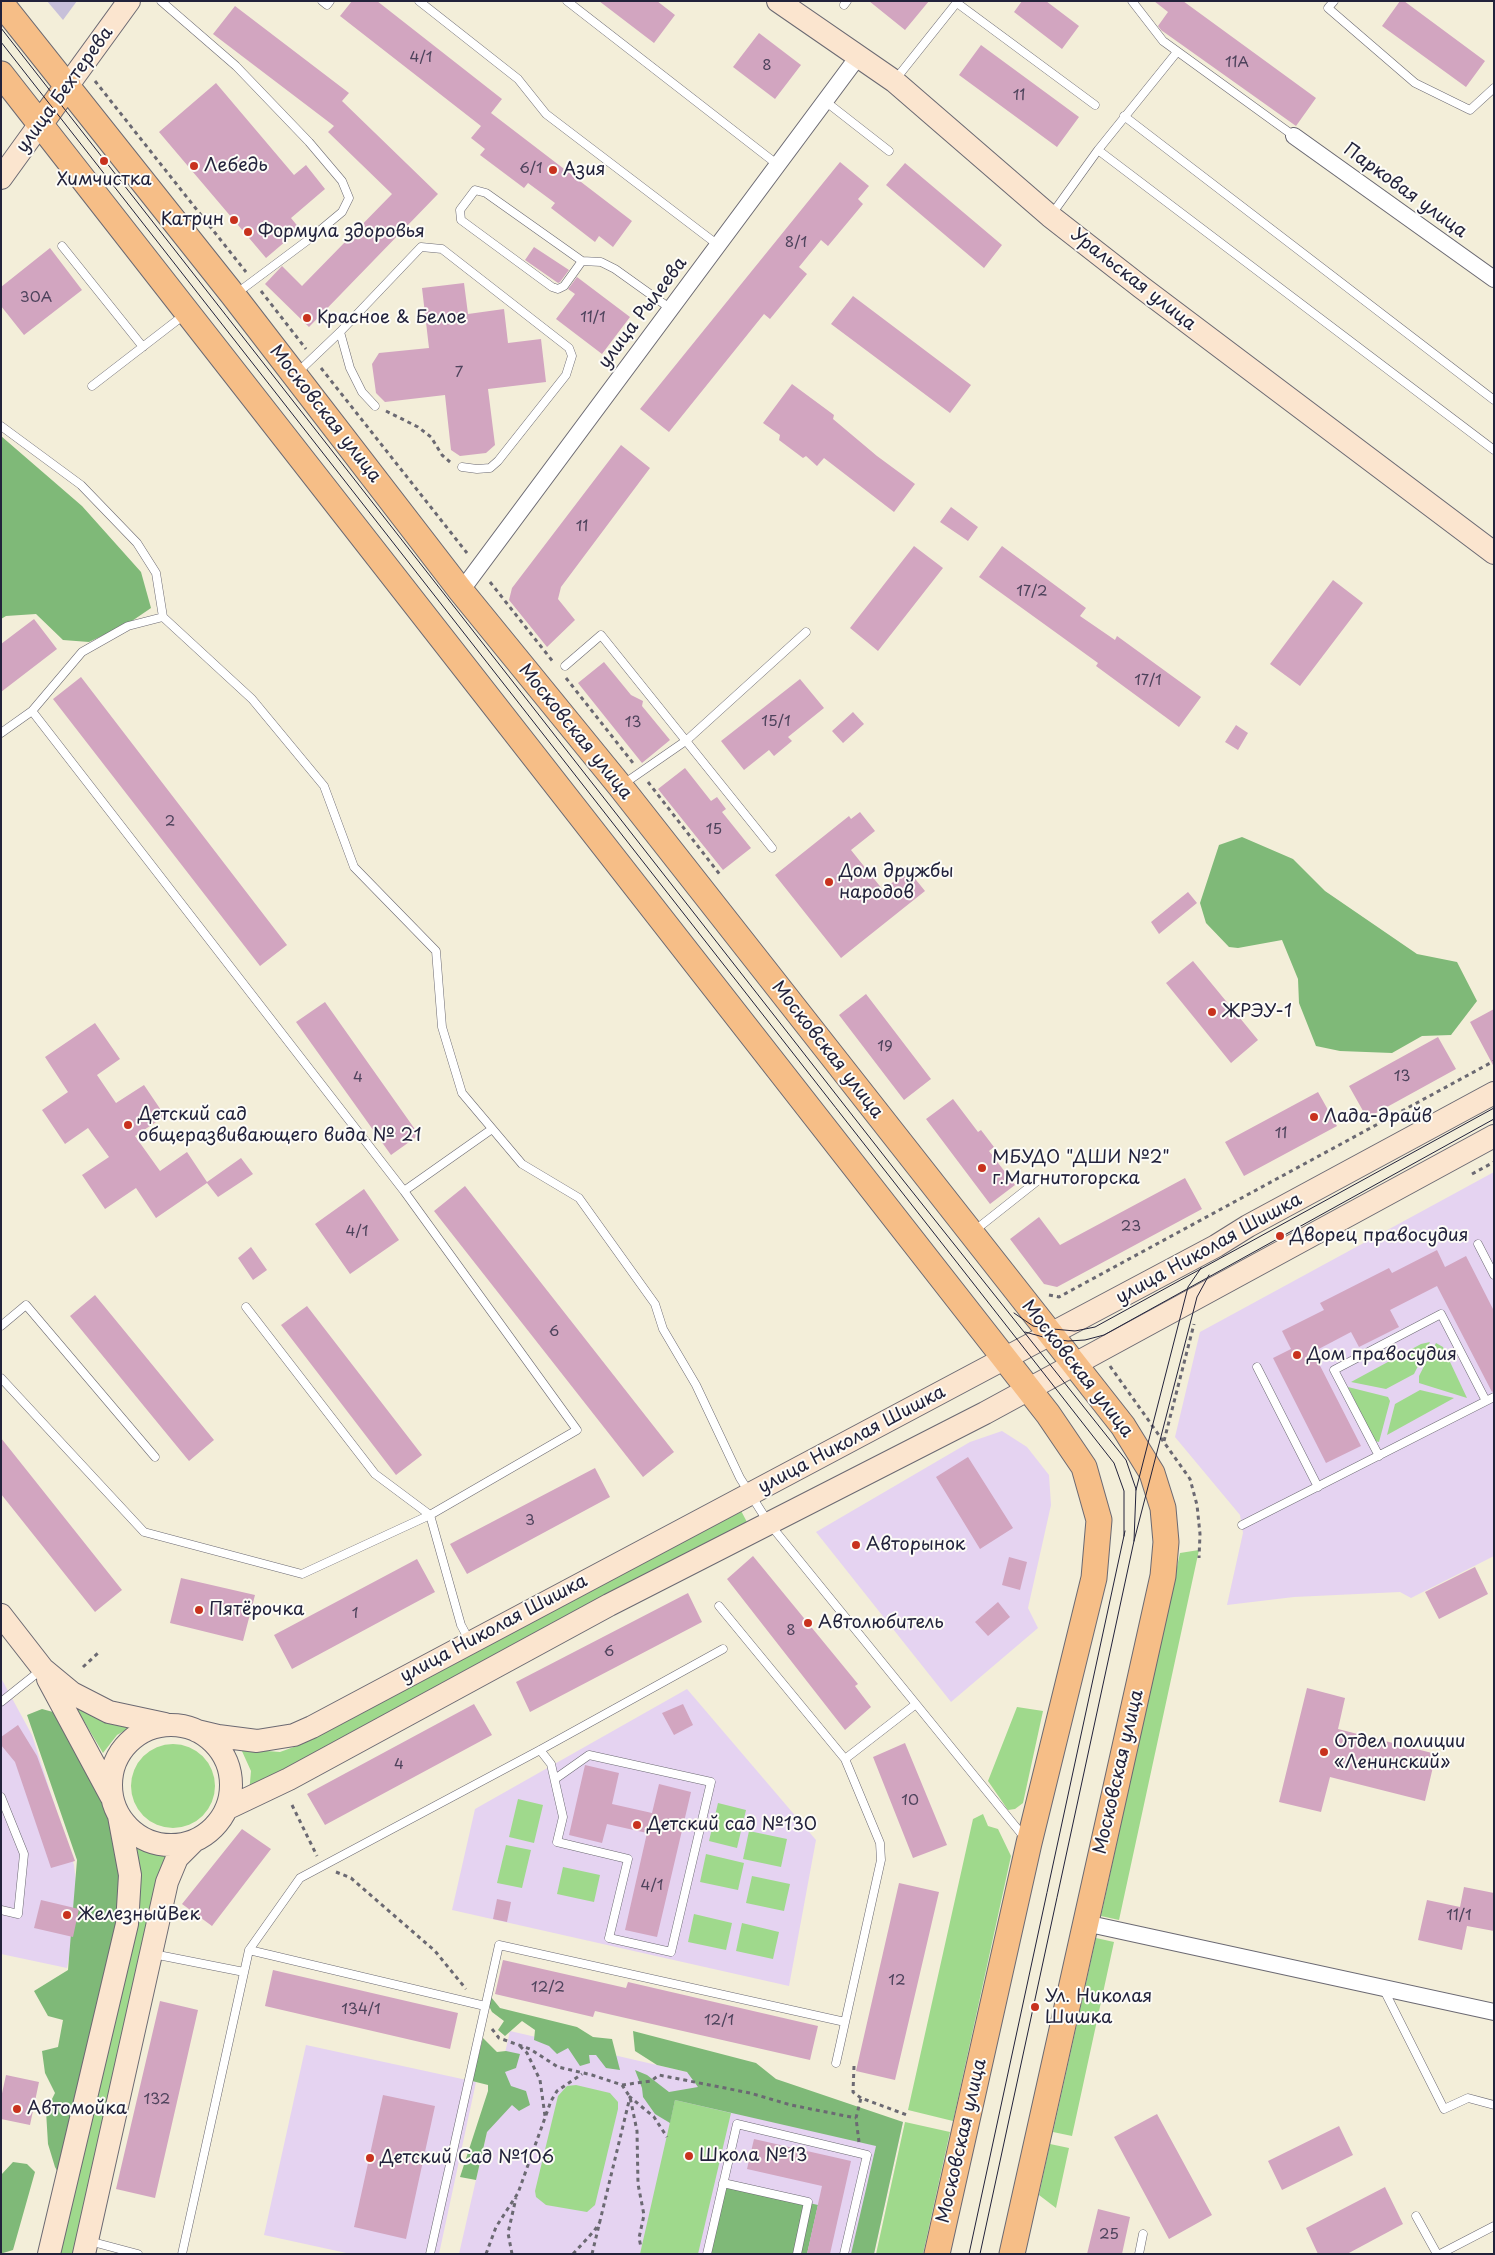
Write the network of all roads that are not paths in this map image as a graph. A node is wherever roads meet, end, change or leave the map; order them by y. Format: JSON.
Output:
{"nodes":[{"id":1,"x":129,"y":1,"type":"edge"},
{"id":2,"x":160,"y":1,"type":"edge"},
{"id":3,"x":322,"y":1,"type":"edge"},
{"id":4,"x":330,"y":1,"type":"edge"},
{"id":5,"x":419,"y":1,"type":"edge"},
{"id":6,"x":566,"y":1,"type":"edge"},
{"id":7,"x":778,"y":1,"type":"edge"},
{"id":8,"x":1132,"y":1,"type":"edge"},
{"id":9,"x":1334,"y":1,"type":"edge"},
{"id":10,"x":957,"y":2,"type":"edge"},
{"id":11,"x":1,"y":3,"type":"edge"},
{"id":12,"x":1177,"y":52,"type":"junction"},
{"id":13,"x":857,"y":58,"type":"junction"},
{"id":14,"x":1,"y":74,"type":"edge"},
{"id":15,"x":894,"y":82,"type":"junction"},
{"id":16,"x":68,"y":85,"type":"junction"},
{"id":17,"x":1494,"y":88,"type":"edge"},
{"id":18,"x":825,"y":101,"type":"junction"},
{"id":19,"x":1095,"y":105,"type":"dead end"},
{"id":20,"x":1124,"y":116,"type":"junction"},
{"id":21,"x":40,"y":124,"type":"junction"},
{"id":22,"x":1294,"y":136,"type":"joint"},
{"id":23,"x":1098,"y":150,"type":"junction"},
{"id":24,"x":889,"y":151,"type":"dead end"},
{"id":25,"x":778,"y":165,"type":"junction"},
{"id":26,"x":1,"y":178,"type":"edge"},
{"id":27,"x":1050,"y":216,"type":"junction"},
{"id":28,"x":718,"y":245,"type":"junction"},
{"id":29,"x":62,"y":246,"type":"dead end"},
{"id":30,"x":582,"y":261,"type":"junction"},
{"id":31,"x":1494,"y":278,"type":"edge"},
{"id":32,"x":233,"y":295,"type":"junction"},
{"id":33,"x":671,"y":309,"type":"junction"},
{"id":34,"x":188,"y":312,"type":"junction"},
{"id":35,"x":340,"y":332,"type":"junction"},
{"id":36,"x":143,"y":347,"type":"junction"},
{"id":37,"x":295,"y":375,"type":"junction"},
{"id":38,"x":92,"y":386,"type":"dead end"},
{"id":39,"x":1494,"y":400,"type":"edge"},
{"id":40,"x":375,"y":406,"type":"road end"},
{"id":41,"x":1,"y":426,"type":"edge"},
{"id":42,"x":1494,"y":450,"type":"edge"},
{"id":43,"x":462,"y":467,"type":"road end"},
{"id":44,"x":1494,"y":553,"type":"edge"},
{"id":45,"x":461,"y":591,"type":"junction"},
{"id":46,"x":163,"y":616,"type":"junction"},
{"id":47,"x":806,"y":632,"type":"dead end"},
{"id":48,"x":564,"y":670,"type":"road end"},
{"id":49,"x":32,"y":712,"type":"junction"},
{"id":50,"x":1,"y":733,"type":"edge"},
{"id":51,"x":687,"y":740,"type":"junction"},
{"id":52,"x":620,"y":786,"type":"junction"},
{"id":53,"x":772,"y":848,"type":"dead end"},
{"id":54,"x":1494,"y":1093,"type":"edge"},
{"id":55,"x":492,"y":1129,"type":"junction"},
{"id":56,"x":1494,"y":1136,"type":"edge"},
{"id":57,"x":1041,"y":1178,"type":"dead end"},
{"id":58,"x":404,"y":1191,"type":"junction"},
{"id":59,"x":971,"y":1233,"type":"junction"},
{"id":60,"x":1478,"y":1244,"type":"dead end"},
{"id":61,"x":1494,"y":1276,"type":"edge"},
{"id":62,"x":246,"y":1307,"type":"dead end"},
{"id":63,"x":1,"y":1326,"type":"edge"},
{"id":64,"x":1051,"y":1334,"type":"junction"},
{"id":65,"x":1005,"y":1359,"type":"junction"},
{"id":66,"x":1074,"y":1364,"type":"junction"},
{"id":67,"x":1257,"y":1367,"type":"dead end"},
{"id":68,"x":1,"y":1378,"type":"edge"},
{"id":69,"x":1028,"y":1389,"type":"junction"},
{"id":70,"x":1494,"y":1396,"type":"edge"},
{"id":71,"x":1486,"y":1401,"type":"junction"},
{"id":72,"x":1379,"y":1456,"type":"junction"},
{"id":73,"x":155,"y":1457,"type":"dead end"},
{"id":74,"x":1318,"y":1486,"type":"junction"},
{"id":75,"x":749,"y":1493,"type":"junction"},
{"id":76,"x":430,"y":1515,"type":"junction"},
{"id":77,"x":768,"y":1522,"type":"junction"},
{"id":78,"x":1242,"y":1525,"type":"dead end"},
{"id":79,"x":718,"y":1606,"type":"dead end"},
{"id":80,"x":1,"y":1616,"type":"edge"},
{"id":81,"x":469,"y":1642,"type":"junction"},
{"id":82,"x":723,"y":1650,"type":"dead end"},
{"id":83,"x":43,"y":1669,"type":"junction"},
{"id":84,"x":1,"y":1702,"type":"edge"},
{"id":85,"x":916,"y":1704,"type":"junction"},
{"id":86,"x":168,"y":1725,"type":"junction"},
{"id":87,"x":197,"y":1731,"type":"junction"},
{"id":88,"x":540,"y":1750,"type":"junction"},
{"id":89,"x":845,"y":1759,"type":"junction"},
{"id":90,"x":555,"y":1779,"type":"junction"},
{"id":91,"x":1,"y":1797,"type":"edge"},
{"id":92,"x":115,"y":1807,"type":"junction"},
{"id":93,"x":226,"y":1809,"type":"junction"},
{"id":94,"x":194,"y":1841,"type":"junction"},
{"id":95,"x":1029,"y":1843,"type":"junction"},
{"id":96,"x":1,"y":1910,"type":"edge"},
{"id":97,"x":1085,"y":1923,"type":"junction"},
{"id":98,"x":249,"y":1950,"type":"junction"},
{"id":99,"x":151,"y":1954,"type":"junction"},
{"id":100,"x":244,"y":1972,"type":"junction"},
{"id":101,"x":1383,"y":1988,"type":"junction"},
{"id":102,"x":485,"y":2006,"type":"junction"},
{"id":103,"x":1494,"y":2012,"type":"edge"},
{"id":104,"x":845,"y":2022,"type":"junction"},
{"id":105,"x":836,"y":2062,"type":"dead end"},
{"id":106,"x":1494,"y":2105,"type":"edge"},
{"id":107,"x":723,"y":2183,"type":"junction"},
{"id":108,"x":1416,"y":2216,"type":"dead end"},
{"id":109,"x":1494,"y":2226,"type":"edge"},
{"id":110,"x":1144,"y":2234,"type":"dead end"},
{"id":111,"x":85,"y":2247,"type":"edge"},
{"id":112,"x":49,"y":2254,"type":"edge"},
{"id":113,"x":138,"y":2254,"type":"edge"},
{"id":114,"x":182,"y":2254,"type":"edge"},
{"id":115,"x":430,"y":2254,"type":"edge"},
{"id":116,"x":708,"y":2254,"type":"edge"},
{"id":117,"x":796,"y":2254,"type":"edge"},
{"id":118,"x":844,"y":2254,"type":"edge"},
{"id":119,"x":937,"y":2254,"type":"edge"},
{"id":120,"x":1012,"y":2254,"type":"edge"},
{"id":121,"x":1139,"y":2254,"type":"edge"},
{"id":122,"x":1438,"y":2254,"type":"edge"}],
"edges":[{"from":1,"to":16,"type":"main road","name":"улица Бехтерева"},
{"from":2,"to":32,"type":"lane"},
{"from":3,"to":4,"type":"lane"},
{"from":5,"to":28,"type":"lane"},
{"from":6,"to":25,"type":"lane"},
{"from":7,"to":13,"type":"main road","name":"Уральская улица"},
{"from":8,"to":12,"type":"lane"},
{"from":9,"to":17,"type":"lane"},
{"from":10,"to":15,"type":"lane"},
{"from":10,"to":19,"type":"lane"},
{"from":11,"to":16,"type":"main road","name":"Московская улица"},
{"from":12,"to":20,"type":"lane"},
{"from":12,"to":22,"type":"lane"},
{"from":13,"to":15,"type":"main road","name":"Уральская улица"},
{"from":13,"to":18,"type":"street","name":"улица Рылеева"},
{"from":14,"to":21,"type":"main road","name":"Московская улица"},
{"from":15,"to":27,"type":"main road","name":"Уральская улица"},
{"from":16,"to":21,"type":"main road","name":"улица Бехтерева"},
{"from":16,"to":32,"type":"main road","name":"Московская улица"},
{"from":18,"to":24,"type":"lane"},
{"from":18,"to":25,"type":"street","name":"улица Рылеева"},
{"from":20,"to":23,"type":"lane"},
{"from":20,"to":39,"type":"lane"},
{"from":21,"to":26,"type":"main road","name":"улица Бехтерева"},
{"from":21,"to":34,"type":"main road","name":"Московская улица"},
{"from":22,"to":31,"type":"street","name":"Парковая улица"},
{"from":23,"to":27,"type":"lane"},
{"from":23,"to":42,"type":"lane"},
{"from":25,"to":28,"type":"street","name":"улица Рылеева"},
{"from":27,"to":44,"type":"main road","name":"Уральская улица"},
{"from":28,"to":33,"type":"street","name":"улица Рылеева"},
{"from":29,"to":36,"type":"lane"},
{"from":30,"to":30,"type":"lane"},
{"from":30,"to":33,"type":"lane"},
{"from":32,"to":37,"type":"main road","name":"Московская улица"},
{"from":33,"to":45,"type":"street","name":"улица Рылеева"},
{"from":34,"to":36,"type":"lane"},
{"from":34,"to":65,"type":"main road","name":"Московская улица"},
{"from":35,"to":37,"type":"lane"},
{"from":35,"to":40,"type":"lane"},
{"from":35,"to":43,"type":"lane"},
{"from":36,"to":38,"type":"lane"},
{"from":37,"to":45,"type":"main road","name":"Московская улица"},
{"from":41,"to":46,"type":"lane"},
{"from":45,"to":52,"type":"main road","name":"Московская улица"},
{"from":46,"to":49,"type":"lane"},
{"from":46,"to":55,"type":"lane"},
{"from":47,"to":51,"type":"lane"},
{"from":48,"to":51,"type":"lane"},
{"from":49,"to":50,"type":"lane"},
{"from":49,"to":58,"type":"lane"},
{"from":51,"to":52,"type":"lane"},
{"from":51,"to":53,"type":"lane"},
{"from":52,"to":59,"type":"main road","name":"Московская улица"},
{"from":54,"to":64,"type":"main road","name":"улица Николая Шишка"},
{"from":55,"to":58,"type":"lane"},
{"from":55,"to":75,"type":"lane"},
{"from":56,"to":66,"type":"main road","name":"улица Николая Шишка"},
{"from":57,"to":59,"type":"lane"},
{"from":58,"to":76,"type":"lane"},
{"from":59,"to":64,"type":"main road","name":"Московская улица"},
{"from":60,"to":61,"type":"lane"},
{"from":62,"to":76,"type":"lane"},
{"from":63,"to":73,"type":"lane"},
{"from":64,"to":65,"type":"main road","name":"улица Николая Шишка"},
{"from":64,"to":66,"type":"main road","name":"Московская улица"},
{"from":65,"to":69,"type":"main road","name":"Московская улица"},
{"from":65,"to":75,"type":"main road","name":"улица Николая Шишка"},
{"from":66,"to":69,"type":"main road","name":"улица Николая Шишка"},
{"from":66,"to":97,"type":"main road","name":"Московская улица"},
{"from":67,"to":74,"type":"lane"},
{"from":68,"to":76,"type":"lane"},
{"from":69,"to":77,"type":"main road","name":"улица Николая Шишка"},
{"from":69,"to":95,"type":"main road","name":"Московская улица"},
{"from":70,"to":71,"type":"lane"},
{"from":71,"to":72,"type":"lane"},
{"from":71,"to":72,"type":"lane"},
{"from":72,"to":74,"type":"lane"},
{"from":74,"to":78,"type":"lane"},
{"from":75,"to":77,"type":"lane"},
{"from":75,"to":81,"type":"main road","name":"улица Николая Шишка"},
{"from":76,"to":81,"type":"lane"},
{"from":77,"to":85,"type":"lane"},
{"from":77,"to":93,"type":"main road","name":"улица Николая Шишка"},
{"from":79,"to":89,"type":"lane"},
{"from":80,"to":83,"type":"main road"},
{"from":81,"to":87,"type":"main road","name":"улица Николая Шишка"},
{"from":82,"to":88,"type":"lane"},
{"from":83,"to":84,"type":"lane"},
{"from":83,"to":86,"type":"main road"},
{"from":83,"to":92,"type":"main road"},
{"from":85,"to":89,"type":"lane"},
{"from":85,"to":95,"type":"lane"},
{"from":86,"to":87,"type":"main road"},
{"from":86,"to":92,"type":"main road"},
{"from":87,"to":93,"type":"main road"},
{"from":88,"to":90,"type":"lane"},
{"from":88,"to":98,"type":"lane"},
{"from":89,"to":104,"type":"lane"},
{"from":90,"to":90,"type":"lane"},
{"from":91,"to":96,"type":"lane"},
{"from":92,"to":94,"type":"main road"},
{"from":92,"to":112,"type":"main road"},
{"from":93,"to":94,"type":"main road"},
{"from":94,"to":99,"type":"main road"},
{"from":95,"to":119,"type":"main road","name":"Московская улица"},
{"from":97,"to":101,"type":"street"},
{"from":97,"to":120,"type":"main road","name":"Московская улица"},
{"from":98,"to":100,"type":"lane"},
{"from":98,"to":102,"type":"lane"},
{"from":99,"to":100,"type":"lane"},
{"from":99,"to":111,"type":"main road"},
{"from":100,"to":114,"type":"lane"},
{"from":101,"to":103,"type":"street"},
{"from":101,"to":106,"type":"lane"},
{"from":102,"to":104,"type":"lane"},
{"from":102,"to":115,"type":"lane"},
{"from":104,"to":105,"type":"lane"},
{"from":107,"to":116,"type":"lane"},
{"from":107,"to":117,"type":"lane"},
{"from":107,"to":118,"type":"lane"},
{"from":108,"to":122,"type":"lane"},
{"from":109,"to":122,"type":"lane"},
{"from":110,"to":121,"type":"lane"},
{"from":111,"to":113,"type":"lane"}]}
